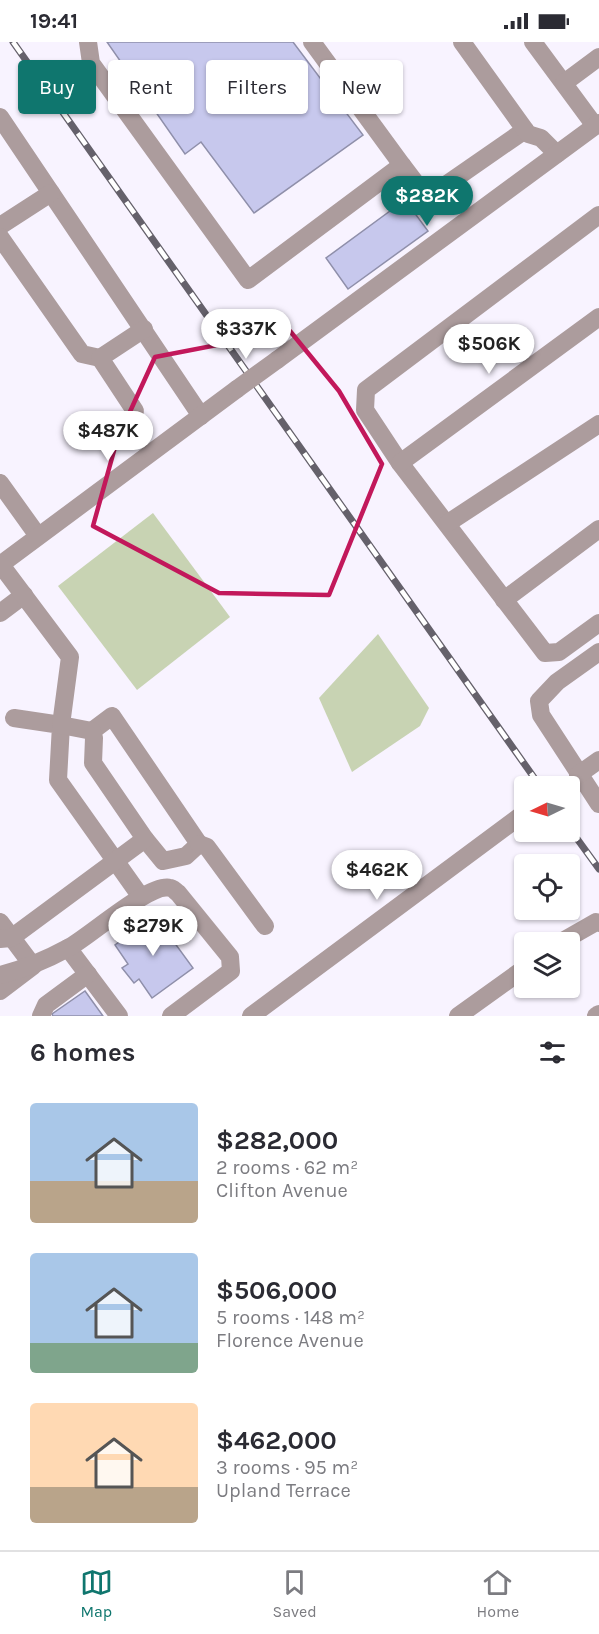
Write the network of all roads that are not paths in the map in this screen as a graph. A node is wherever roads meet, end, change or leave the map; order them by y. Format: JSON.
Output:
{"nodes":[{"id":1,"x":87,"y":42,"type":"edge"},
{"id":2,"x":312,"y":42,"type":"edge"},
{"id":3,"x":463,"y":42,"type":"edge"},
{"id":4,"x":533,"y":42,"type":"edge"},
{"id":5,"x":599,"y":57,"type":"edge"},
{"id":6,"x":564,"y":83,"type":"junction"},
{"id":7,"x":0,"y":117,"type":"edge"},
{"id":8,"x":597,"y":124,"type":"edge"},
{"id":9,"x":525,"y":130,"type":"junction"},
{"id":10,"x":556,"y":154,"type":"junction"},
{"id":11,"x":402,"y":165,"type":"junction"},
{"id":12,"x":51,"y":193,"type":"junction"},
{"id":13,"x":599,"y":215,"type":"edge"},
{"id":14,"x":0,"y":226,"type":"edge"},
{"id":15,"x":0,"y":237,"type":"edge"},
{"id":16,"x":599,"y":316,"type":"edge"},
{"id":17,"x":144,"y":329,"type":"junction"},
{"id":18,"x":100,"y":357,"type":"junction"},
{"id":19,"x":135,"y":411,"type":"dead end"},
{"id":20,"x":201,"y":416,"type":"junction"},
{"id":21,"x":599,"y":424,"type":"edge"},
{"id":22,"x":400,"y":463,"type":"junction"},
{"id":23,"x":0,"y":483,"type":"edge"},
{"id":24,"x":448,"y":523,"type":"junction"},
{"id":25,"x":599,"y":530,"type":"edge"},
{"id":26,"x":38,"y":536,"type":"junction"},
{"id":27,"x":0,"y":565,"type":"edge"},
{"id":28,"x":24,"y":596,"type":"junction"},
{"id":29,"x":504,"y":600,"type":"junction"},
{"id":30,"x":0,"y":613,"type":"edge"},
{"id":31,"x":599,"y":623,"type":"edge"},
{"id":32,"x":599,"y":652,"type":"edge"},
{"id":33,"x":14,"y":718,"type":"dead end"},
{"id":34,"x":61,"y":725,"type":"junction"},
{"id":35,"x":92,"y":731,"type":"junction"},
{"id":36,"x":599,"y":760,"type":"edge"},
{"id":37,"x":578,"y":775,"type":"junction"},
{"id":38,"x":599,"y":804,"type":"edge"},
{"id":39,"x":514,"y":821,"type":"edge"},
{"id":40,"x":145,"y":839,"type":"junction"},
{"id":41,"x":199,"y":844,"type":"junction"},
{"id":42,"x":117,"y":862,"type":"junction"},
{"id":43,"x":141,"y":897,"type":"junction"},
{"id":44,"x":0,"y":922,"type":"edge"},
{"id":45,"x":599,"y":923,"type":"edge"},
{"id":46,"x":265,"y":926,"type":"dead end"},
{"id":47,"x":578,"y":932,"type":"edge"},
{"id":48,"x":6,"y":938,"type":"edge"},
{"id":49,"x":68,"y":948,"type":"junction"},
{"id":50,"x":33,"y":966,"type":"junction"},
{"id":51,"x":88,"y":974,"type":"junction"},
{"id":52,"x":0,"y":975,"type":"edge"},
{"id":53,"x":514,"y":976,"type":"edge"},
{"id":54,"x":0,"y":991,"type":"edge"},
{"id":55,"x":41,"y":1016,"type":"edge"},
{"id":56,"x":119,"y":1016,"type":"edge"},
{"id":57,"x":171,"y":1016,"type":"edge"},
{"id":58,"x":251,"y":1016,"type":"edge"},
{"id":59,"x":458,"y":1016,"type":"edge"}],
"edges":[{"from":1,"to":11,"type":"street"},
{"from":2,"to":11,"type":"street"},
{"from":3,"to":9,"type":"street"},
{"from":4,"to":6,"type":"street"},
{"from":5,"to":6,"type":"street"},
{"from":6,"to":8,"type":"street"},
{"from":7,"to":12,"type":"street"},
{"from":8,"to":10,"type":"street"},
{"from":9,"to":10,"type":"street"},
{"from":9,"to":11,"type":"street"},
{"from":10,"to":20,"type":"street","bridge":true},
{"from":12,"to":14,"type":"street"},
{"from":12,"to":17,"type":"street"},
{"from":13,"to":22,"type":"street"},
{"from":15,"to":18,"type":"street"},
{"from":16,"to":22,"type":"street"},
{"from":17,"to":18,"type":"street"},
{"from":17,"to":20,"type":"street"},
{"from":18,"to":19,"type":"street"},
{"from":20,"to":26,"type":"street"},
{"from":21,"to":24,"type":"street"},
{"from":22,"to":24,"type":"street"},
{"from":23,"to":26,"type":"street"},
{"from":24,"to":29,"type":"street"},
{"from":25,"to":29,"type":"street"},
{"from":26,"to":27,"type":"street"},
{"from":27,"to":28,"type":"street"},
{"from":28,"to":30,"type":"street"},
{"from":28,"to":34,"type":"street"},
{"from":29,"to":31,"type":"street"},
{"from":32,"to":37,"type":"street"},
{"from":33,"to":34,"type":"street"},
{"from":34,"to":35,"type":"street"},
{"from":34,"to":42,"type":"street"},
{"from":35,"to":40,"type":"street"},
{"from":35,"to":41,"type":"street"},
{"from":36,"to":37,"type":"street"},
{"from":37,"to":38,"type":"street"},
{"from":39,"to":58,"type":"street"},
{"from":40,"to":41,"type":"street"},
{"from":40,"to":42,"type":"street"},
{"from":41,"to":46,"type":"street"},
{"from":42,"to":43,"type":"street"},
{"from":42,"to":48,"type":"street"},
{"from":43,"to":49,"type":"street"},
{"from":43,"to":57,"type":"street"},
{"from":44,"to":48,"type":"street"},
{"from":45,"to":47,"type":"street"},
{"from":48,"to":50,"type":"street"},
{"from":49,"to":50,"type":"street"},
{"from":49,"to":51,"type":"street"},
{"from":50,"to":52,"type":"street"},
{"from":50,"to":54,"type":"street"},
{"from":51,"to":55,"type":"street"},
{"from":51,"to":56,"type":"street"},
{"from":53,"to":59,"type":"street"}]}
